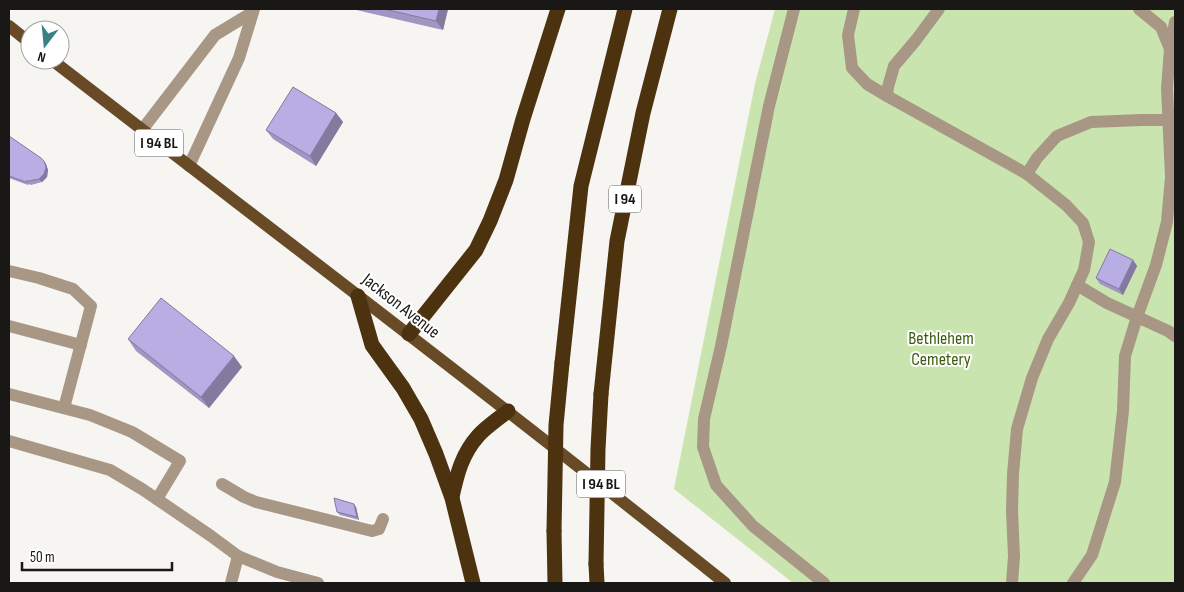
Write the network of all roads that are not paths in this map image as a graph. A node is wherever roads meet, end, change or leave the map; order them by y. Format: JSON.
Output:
{"nodes":[{"id":1,"x":558,"y":9,"type":"edge"},
{"id":2,"x":625,"y":9,"type":"edge"},
{"id":3,"x":670,"y":9,"type":"edge"},
{"id":4,"x":794,"y":9,"type":"edge"},
{"id":5,"x":854,"y":9,"type":"edge"},
{"id":6,"x":939,"y":9,"type":"edge"},
{"id":7,"x":1139,"y":9,"type":"edge"},
{"id":8,"x":253,"y":10,"type":"edge"},
{"id":9,"x":1175,"y":22,"type":"edge"},
{"id":10,"x":9,"y":26,"type":"edge"},
{"id":11,"x":20,"y":35,"type":"edge"},
{"id":12,"x":1170,"y":49,"type":"junction"},
{"id":13,"x":65,"y":70,"type":"edge"},
{"id":14,"x":887,"y":96,"type":"junction"},
{"id":15,"x":1172,"y":120,"type":"edge"},
{"id":16,"x":142,"y":130,"type":"junction"},
{"id":17,"x":189,"y":166,"type":"junction"},
{"id":18,"x":1027,"y":174,"type":"junction"},
{"id":19,"x":9,"y":271,"type":"edge"},
{"id":20,"x":1077,"y":285,"type":"junction"},
{"id":21,"x":358,"y":296,"type":"junction"},
{"id":22,"x":1137,"y":316,"type":"junction"},
{"id":23,"x":9,"y":326,"type":"edge"},
{"id":24,"x":409,"y":334,"type":"junction"},
{"id":25,"x":1175,"y":336,"type":"edge"},
{"id":26,"x":81,"y":345,"type":"junction"},
{"id":27,"x":9,"y":394,"type":"edge"},
{"id":28,"x":64,"y":408,"type":"junction"},
{"id":29,"x":508,"y":411,"type":"junction"},
{"id":30,"x":9,"y":441,"type":"edge"},
{"id":31,"x":222,"y":484,"type":"dead end"},
{"id":32,"x":452,"y":498,"type":"junction"},
{"id":33,"x":157,"y":499,"type":"junction"},
{"id":34,"x":383,"y":520,"type":"dead end"},
{"id":35,"x":238,"y":556,"type":"junction"},
{"id":36,"x":231,"y":583,"type":"edge"},
{"id":37,"x":318,"y":583,"type":"edge"},
{"id":38,"x":473,"y":583,"type":"edge"},
{"id":39,"x":555,"y":583,"type":"edge"},
{"id":40,"x":597,"y":583,"type":"edge"},
{"id":41,"x":725,"y":583,"type":"edge"},
{"id":42,"x":824,"y":583,"type":"edge"},
{"id":43,"x":1012,"y":583,"type":"edge"},
{"id":44,"x":1073,"y":583,"type":"edge"}],
"edges":[{"from":1,"to":24,"type":"highway"},
{"from":2,"to":39,"type":"highway","bridge":true},
{"from":3,"to":40,"type":"highway","number":"I 94","bridge":true},
{"from":4,"to":42,"type":"lane"},
{"from":5,"to":14,"type":"lane"},
{"from":6,"to":14,"type":"lane"},
{"from":7,"to":12,"type":"lane"},
{"from":8,"to":16,"type":"lane"},
{"from":8,"to":17,"type":"lane"},
{"from":9,"to":12,"type":"lane"},
{"from":10,"to":11,"type":"main road"},
{"from":12,"to":15,"type":"lane"},
{"from":13,"to":16,"type":"main road","name":"Jackson Avenue","number":"I 94 BL"},
{"from":14,"to":18,"type":"lane"},
{"from":15,"to":18,"type":"lane"},
{"from":15,"to":22,"type":"lane"},
{"from":16,"to":17,"type":"main road","name":"Jackson Avenue","number":"I 94 BL"},
{"from":17,"to":21,"type":"main road","name":"Jackson Avenue","number":"I 94 BL"},
{"from":18,"to":20,"type":"lane"},
{"from":19,"to":26,"type":"lane"},
{"from":20,"to":22,"type":"lane"},
{"from":20,"to":43,"type":"lane"},
{"from":21,"to":24,"type":"main road","name":"Jackson Avenue","number":"I 94 BL"},
{"from":21,"to":32,"type":"highway"},
{"from":22,"to":25,"type":"lane"},
{"from":22,"to":44,"type":"lane"},
{"from":23,"to":26,"type":"lane"},
{"from":24,"to":29,"type":"main road","name":"Jackson Avenue","number":"I 94 BL"},
{"from":26,"to":28,"type":"lane"},
{"from":27,"to":28,"type":"lane"},
{"from":28,"to":33,"type":"lane"},
{"from":29,"to":32,"type":"highway"},
{"from":29,"to":41,"type":"main road","name":"Jackson Avenue","number":"I 94 BL"},
{"from":30,"to":33,"type":"lane"},
{"from":31,"to":34,"type":"lane"},
{"from":32,"to":38,"type":"highway"},
{"from":33,"to":35,"type":"lane"},
{"from":35,"to":36,"type":"lane"},
{"from":35,"to":37,"type":"lane"}]}
